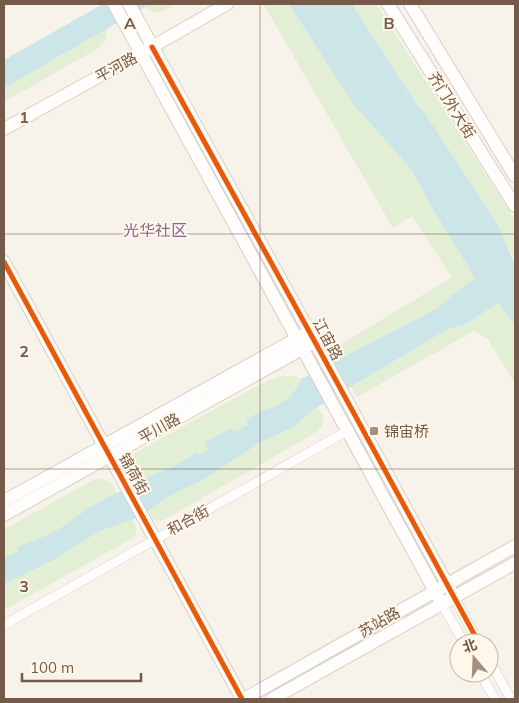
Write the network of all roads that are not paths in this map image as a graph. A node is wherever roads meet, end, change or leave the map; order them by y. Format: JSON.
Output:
{"nodes":[{"id":1,"x":114,"y":4,"type":"edge"},
{"id":2,"x":129,"y":4,"type":"edge"},
{"id":3,"x":227,"y":4,"type":"edge"},
{"id":4,"x":388,"y":4,"type":"edge"},
{"id":5,"x":410,"y":4,"type":"edge"},
{"id":6,"x":152,"y":47,"type":"junction"},
{"id":7,"x":140,"y":54,"type":"junction"},
{"id":8,"x":4,"y":130,"type":"edge"},
{"id":9,"x":515,"y":176,"type":"edge"},
{"id":10,"x":515,"y":206,"type":"edge"},
{"id":11,"x":4,"y":262,"type":"edge"},
{"id":12,"x":313,"y":337,"type":"junction"},
{"id":13,"x":300,"y":343,"type":"junction"},
{"id":14,"x":348,"y":431,"type":"junction"},
{"id":15,"x":107,"y":451,"type":"junction"},
{"id":16,"x":4,"y":502,"type":"edge"},
{"id":17,"x":4,"y":515,"type":"edge"},
{"id":18,"x":155,"y":539,"type":"junction"},
{"id":19,"x":515,"y":546,"type":"edge"},
{"id":20,"x":515,"y":563,"type":"edge"},
{"id":21,"x":447,"y":584,"type":"junction"},
{"id":22,"x":435,"y":591,"type":"junction"},
{"id":23,"x":454,"y":597,"type":"junction"},
{"id":24,"x":442,"y":604,"type":"junction"},
{"id":25,"x":4,"y":625,"type":"edge"},
{"id":26,"x":458,"y":633,"type":"edge"},
{"id":27,"x":474,"y":633,"type":"edge"},
{"id":28,"x":499,"y":678,"type":"edge"},
{"id":29,"x":486,"y":683,"type":"edge"},
{"id":30,"x":243,"y":699,"type":"edge"},
{"id":31,"x":272,"y":699,"type":"edge"},
{"id":32,"x":495,"y":699,"type":"edge"},
{"id":33,"x":511,"y":699,"type":"edge"}],
"edges":[{"from":1,"to":7,"type":"street","name":"江宙路"},
{"from":2,"to":6,"type":"street","name":"江宙路"},
{"from":3,"to":6,"type":"street","name":"平河路"},
{"from":4,"to":10,"type":"street","name":"齐门外大街"},
{"from":5,"to":9,"type":"street","name":"齐门外大街"},
{"from":6,"to":7,"type":"street","name":"平河路"},
{"from":6,"to":12,"type":"street","name":"江宙路"},
{"from":7,"to":8,"type":"street","name":"平河路"},
{"from":7,"to":13,"type":"street","name":"江宙路"},
{"from":11,"to":15,"type":"street","name":"锦荷街"},
{"from":12,"to":13,"type":"street","name":"平川路"},
{"from":12,"to":21,"type":"street","name":"江宙路"},
{"from":13,"to":14,"type":"street","name":"江宙路"},
{"from":13,"to":15,"type":"street","name":"平川路"},
{"from":14,"to":18,"type":"street","name":"和合街"},
{"from":14,"to":22,"type":"street","name":"江宙路"},
{"from":15,"to":16,"type":"street","name":"平川路"},
{"from":15,"to":17,"type":"street","name":"平川路"},
{"from":15,"to":18,"type":"street","name":"锦荷街"},
{"from":18,"to":25,"type":"street","name":"和合街"},
{"from":18,"to":30,"type":"street","name":"锦荷街"},
{"from":19,"to":21,"type":"street","name":"苏站路"},
{"from":20,"to":23,"type":"street","name":"苏站路"},
{"from":21,"to":22,"type":"street","name":"苏站路"},
{"from":21,"to":23,"type":"street","name":"江宙路"},
{"from":22,"to":24,"type":"street","name":"江宙路"},
{"from":22,"to":30,"type":"street","name":"苏站路"},
{"from":23,"to":24,"type":"street","name":"苏站路"},
{"from":23,"to":27,"type":"street","name":"江宙路"},
{"from":24,"to":26,"type":"street","name":"江宙路"},
{"from":24,"to":31,"type":"street","name":"苏站路"},
{"from":28,"to":33,"type":"street"},
{"from":29,"to":32,"type":"street"}]}
